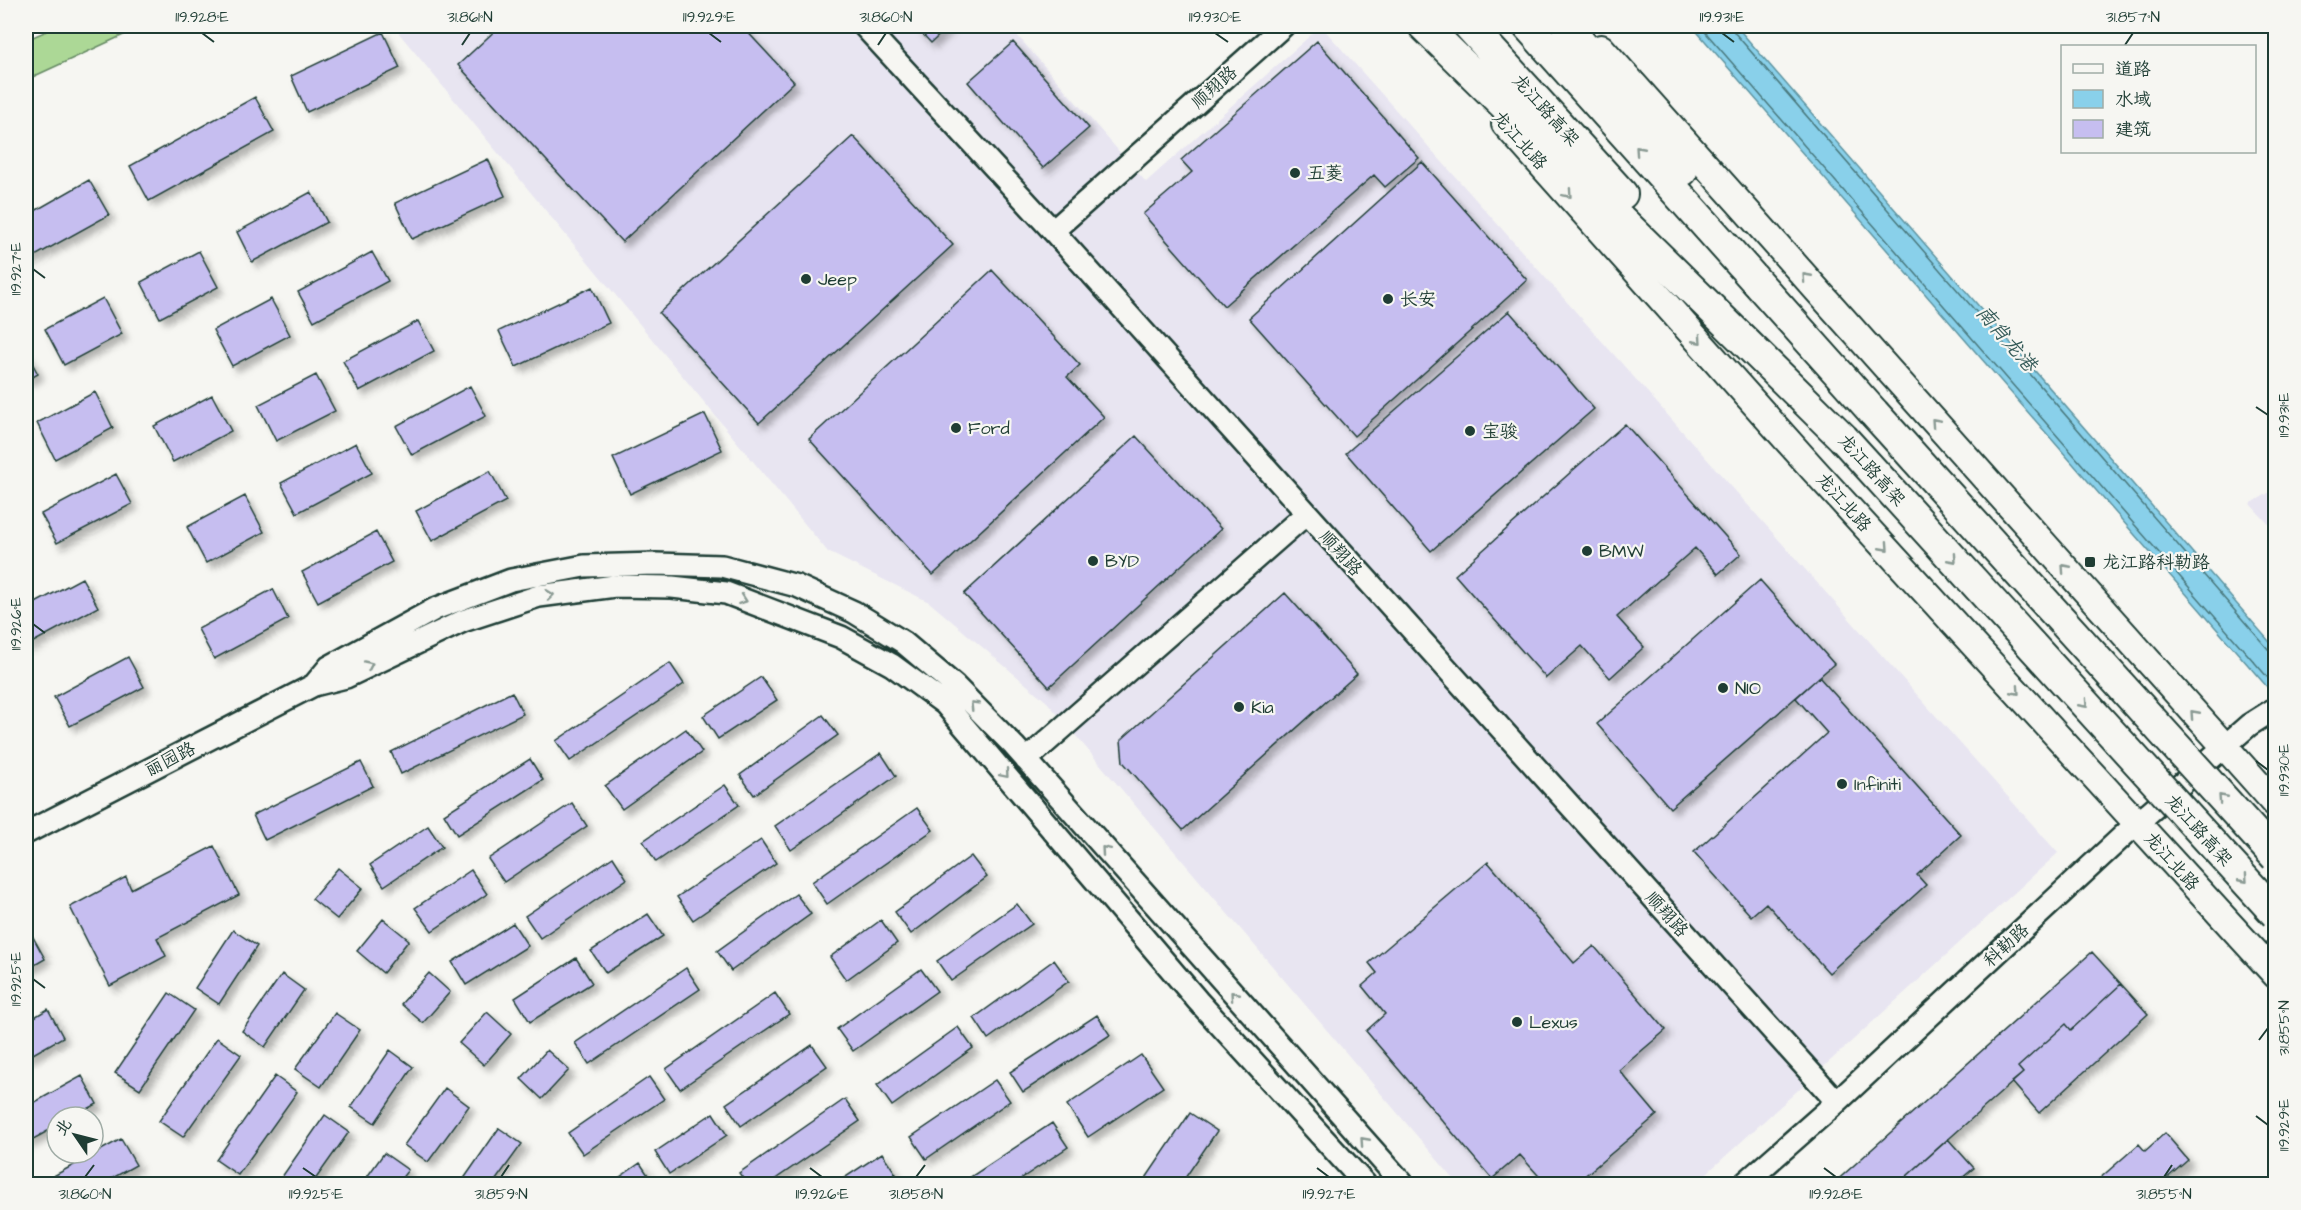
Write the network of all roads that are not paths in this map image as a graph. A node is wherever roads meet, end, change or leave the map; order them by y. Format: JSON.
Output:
{"nodes":[{"id":1,"x":864,"y":26,"type":"edge"},
{"id":2,"x":1283,"y":26,"type":"edge"},
{"id":3,"x":1417,"y":26,"type":"edge"},
{"id":4,"x":1424,"y":26,"type":"edge"},
{"id":5,"x":1469,"y":26,"type":"edge"},
{"id":6,"x":1528,"y":26,"type":"edge"},
{"id":7,"x":1568,"y":26,"type":"edge"},
{"id":8,"x":1581,"y":26,"type":"edge"},
{"id":9,"x":1053,"y":231,"type":"junction"},
{"id":10,"x":1874,"y":413,"type":"junction"},
{"id":11,"x":1844,"y":438,"type":"junction"},
{"id":12,"x":1306,"y":514,"type":"junction"},
{"id":13,"x":314,"y":685,"type":"junction"},
{"id":14,"x":2274,"y":709,"type":"edge"},
{"id":15,"x":2225,"y":748,"type":"junction"},
{"id":16,"x":1026,"y":760,"type":"junction"},
{"id":17,"x":2276,"y":804,"type":"edge"},
{"id":18,"x":2137,"y":823,"type":"junction"},
{"id":19,"x":26,"y":833,"type":"edge"},
{"id":20,"x":2276,"y":857,"type":"edge"},
{"id":21,"x":2276,"y":915,"type":"edge"},
{"id":22,"x":2276,"y":975,"type":"edge"},
{"id":23,"x":1837,"y":1102,"type":"junction"},
{"id":24,"x":1365,"y":1185,"type":"edge"},
{"id":25,"x":1403,"y":1185,"type":"edge"},
{"id":26,"x":1744,"y":1185,"type":"edge"}],
"edges":[{"from":1,"to":9,"type":"street"},
{"from":2,"to":9,"type":"street","name":"顺翔路"},
{"from":3,"to":18,"type":"main road","name":"龙江北路","one_way":true},
{"from":4,"to":11,"type":"highway"},
{"from":5,"to":11,"type":"highway","name":"龙江路高架"},
{"from":10,"to":6,"type":"highway","one_way":true},
{"from":7,"to":10,"type":"highway"},
{"from":15,"to":8,"type":"main road","one_way":true},
{"from":9,"to":12,"type":"street","name":"顺翔路"},
{"from":20,"to":10,"type":"highway","one_way":true,"bridge":true},
{"from":11,"to":21,"type":"highway","name":"龙江路高架","one_way":true,"bridge":true},
{"from":12,"to":16,"type":"street"},
{"from":12,"to":23,"type":"street","name":"顺翔路"},
{"from":16,"to":13,"type":"street","one_way":true},
{"from":13,"to":19,"type":"street","name":"丽园路"},
{"from":13,"to":24,"type":"street","one_way":true},
{"from":14,"to":15,"type":"street","name":"科勒路"},
{"from":15,"to":17,"type":"main road"},
{"from":15,"to":18,"type":"street","name":"科勒路"},
{"from":25,"to":16,"type":"street","one_way":true},
{"from":18,"to":22,"type":"main road","name":"龙江北路"},
{"from":18,"to":23,"type":"street","name":"科勒路"},
{"from":23,"to":26,"type":"street","name":"科勒路"}]}
